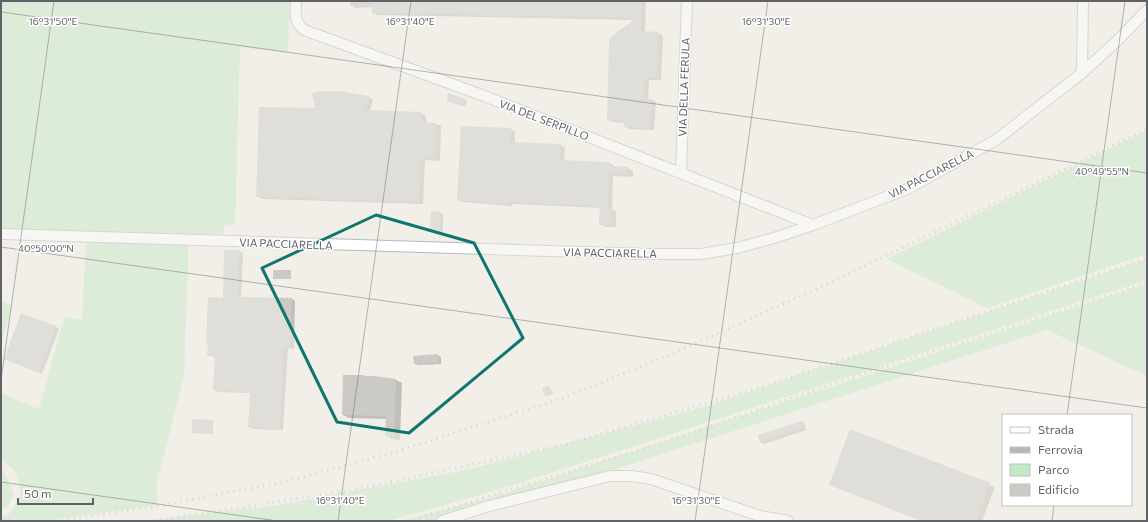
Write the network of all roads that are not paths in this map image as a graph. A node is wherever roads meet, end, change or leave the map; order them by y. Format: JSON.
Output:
{"nodes":[{"id":1,"x":296,"y":1,"type":"edge"},
{"id":2,"x":687,"y":1,"type":"edge"},
{"id":3,"x":1083,"y":1,"type":"edge"},
{"id":4,"x":1147,"y":10,"type":"edge"},
{"id":5,"x":1082,"y":73,"type":"junction"},
{"id":6,"x":681,"y":172,"type":"junction"},
{"id":7,"x":813,"y":225,"type":"junction"},
{"id":8,"x":1,"y":234,"type":"edge"},
{"id":9,"x":442,"y":521,"type":"edge"},
{"id":10,"x":788,"y":521,"type":"edge"}],
"edges":[{"from":1,"to":6,"type":"street","name":"VIA DEL SERPILLO"},
{"from":2,"to":6,"type":"street","name":"VIA DELLA FERULA"},
{"from":3,"to":5,"type":"street"},
{"from":4,"to":5,"type":"street","name":"VIA PACCIARELLA"},
{"from":5,"to":7,"type":"street","name":"VIA PACCIARELLA"},
{"from":6,"to":7,"type":"street","name":"VIA DEL SERPILLO"},
{"from":7,"to":8,"type":"street","name":"VIA PACCIARELLA"},
{"from":9,"to":10,"type":"street"}]}
